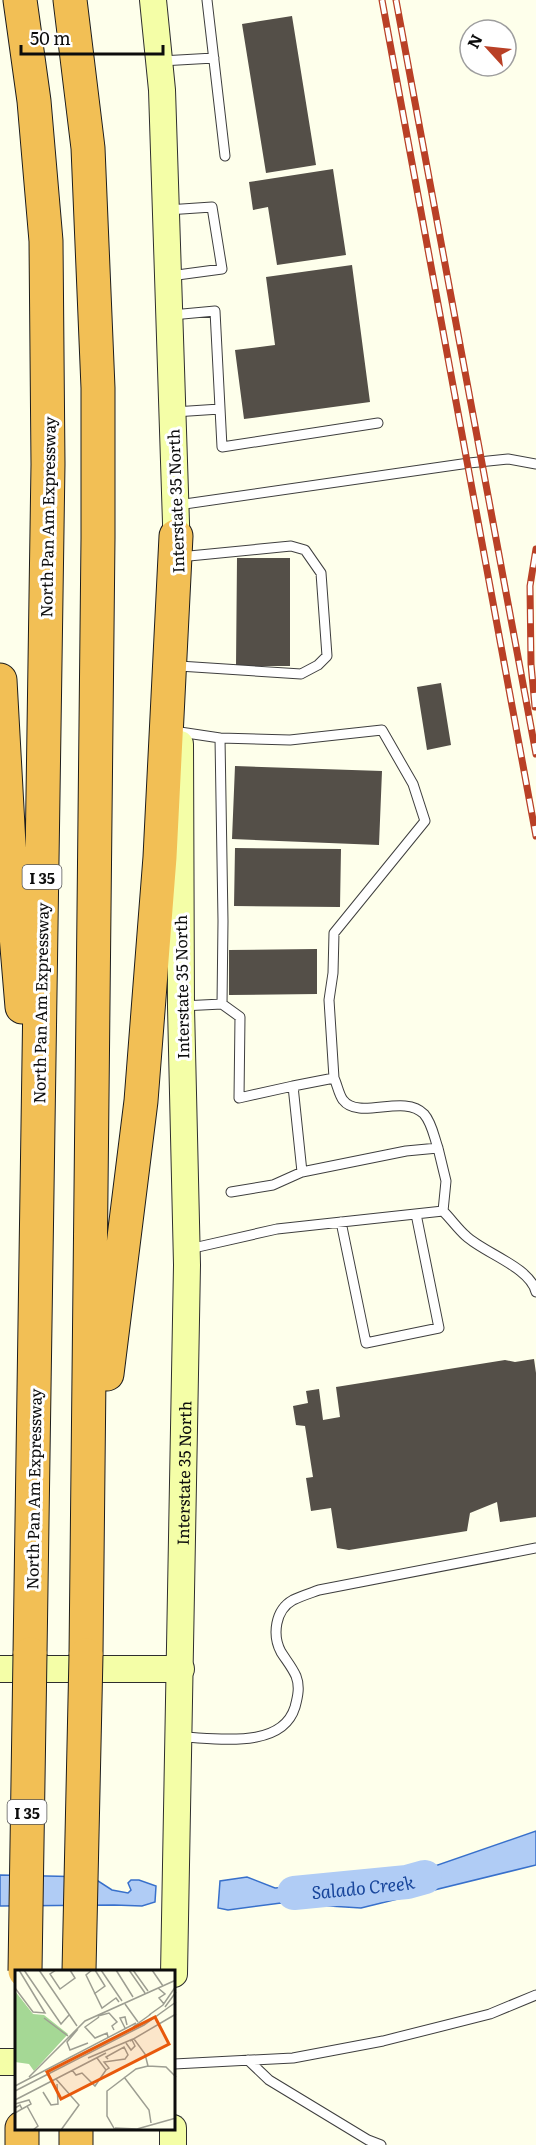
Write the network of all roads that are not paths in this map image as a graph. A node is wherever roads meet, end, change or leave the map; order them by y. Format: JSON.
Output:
{"nodes":[{"id":1,"x":20,"y":0,"type":"edge"},
{"id":2,"x":70,"y":0,"type":"edge"},
{"id":3,"x":153,"y":0,"type":"edge"},
{"id":4,"x":207,"y":0,"type":"edge"},
{"id":5,"x":0,"y":24,"type":"edge"},
{"id":6,"x":214,"y":58,"type":"junction"},
{"id":7,"x":159,"y":61,"type":"junction"},
{"id":8,"x":34,"y":100,"type":"junction"},
{"id":9,"x":225,"y":156,"type":"dead end"},
{"id":10,"x":166,"y":210,"type":"junction"},
{"id":11,"x":168,"y":276,"type":"junction"},
{"id":12,"x":170,"y":315,"type":"junction"},
{"id":13,"x":220,"y":409,"type":"junction"},
{"id":14,"x":173,"y":412,"type":"junction"},
{"id":15,"x":378,"y":423,"type":"dead end"},
{"id":16,"x":536,"y":464,"type":"edge"},
{"id":17,"x":177,"y":533,"type":"junction"},
{"id":18,"x":179,"y":666,"type":"junction"},
{"id":19,"x":0,"y":680,"type":"edge"},
{"id":20,"x":180,"y":732,"type":"junction"},
{"id":21,"x":220,"y":738,"type":"junction"},
{"id":22,"x":222,"y":1004,"type":"junction"},
{"id":23,"x":181,"y":1006,"type":"junction"},
{"id":24,"x":334,"y":1078,"type":"junction"},
{"id":25,"x":293,"y":1086,"type":"junction"},
{"id":26,"x":38,"y":1107,"type":"junction"},
{"id":27,"x":438,"y":1148,"type":"junction"},
{"id":28,"x":302,"y":1172,"type":"junction"},
{"id":29,"x":231,"y":1192,"type":"dead end"},
{"id":30,"x":443,"y":1211,"type":"junction"},
{"id":31,"x":416,"y":1214,"type":"junction"},
{"id":32,"x":341,"y":1222,"type":"junction"},
{"id":33,"x":186,"y":1249,"type":"junction"},
{"id":34,"x":536,"y":1292,"type":"edge"},
{"id":35,"x":536,"y":1548,"type":"edge"},
{"id":36,"x":87,"y":1549,"type":"junction"},
{"id":37,"x":0,"y":1669,"type":"edge"},
{"id":38,"x":181,"y":1669,"type":"junction"},
{"id":39,"x":178,"y":1737,"type":"junction"},
{"id":40,"x":25,"y":1970,"type":"edge"},
{"id":41,"x":79,"y":1970,"type":"edge"},
{"id":42,"x":174,"y":1970,"type":"edge"},
{"id":43,"x":536,"y":1995,"type":"edge"},
{"id":44,"x":248,"y":2060,"type":"junction"},
{"id":45,"x":176,"y":2064,"type":"edge"},
{"id":46,"x":381,"y":2145,"type":"edge"}],
"edges":[{"from":1,"to":8,"type":"highway","name":"North Pan Am Expressway","number":"I 35"},
{"from":2,"to":36,"type":"highway"},
{"from":3,"to":7,"type":"main road","name":"Interstate 35 North"},
{"from":4,"to":6,"type":"lane"},
{"from":5,"to":8,"type":"highway"},
{"from":6,"to":7,"type":"lane"},
{"from":6,"to":9,"type":"lane"},
{"from":7,"to":10,"type":"main road","name":"Interstate 35 North"},
{"from":8,"to":26,"type":"highway","name":"North Pan Am Expressway","number":"I 35"},
{"from":10,"to":11,"type":"main road","name":"Interstate 35 North"},
{"from":10,"to":11,"type":"lane"},
{"from":11,"to":12,"type":"main road","name":"Interstate 35 North"},
{"from":12,"to":13,"type":"lane"},
{"from":12,"to":14,"type":"main road","name":"Interstate 35 North"},
{"from":13,"to":14,"type":"lane"},
{"from":13,"to":15,"type":"lane"},
{"from":14,"to":17,"type":"main road","name":"Interstate 35 North"},
{"from":16,"to":17,"type":"lane"},
{"from":17,"to":18,"type":"main road","name":"Interstate 35 North"},
{"from":17,"to":18,"type":"lane"},
{"from":17,"to":36,"type":"highway"},
{"from":18,"to":20,"type":"main road","name":"Interstate 35 North"},
{"from":19,"to":26,"type":"highway"},
{"from":20,"to":21,"type":"lane"},
{"from":20,"to":23,"type":"main road","name":"Interstate 35 North"},
{"from":21,"to":22,"type":"lane"},
{"from":21,"to":24,"type":"lane"},
{"from":22,"to":23,"type":"lane"},
{"from":22,"to":25,"type":"lane"},
{"from":23,"to":33,"type":"main road","name":"Interstate 35 North"},
{"from":24,"to":25,"type":"lane"},
{"from":24,"to":27,"type":"lane"},
{"from":25,"to":28,"type":"lane"},
{"from":26,"to":40,"type":"highway","name":"North Pan Am Expressway","number":"I 35","bridge":true},
{"from":27,"to":28,"type":"lane"},
{"from":27,"to":30,"type":"lane"},
{"from":28,"to":29,"type":"lane"},
{"from":30,"to":31,"type":"lane"},
{"from":30,"to":34,"type":"lane"},
{"from":31,"to":32,"type":"lane"},
{"from":31,"to":32,"type":"lane"},
{"from":32,"to":33,"type":"lane"},
{"from":33,"to":38,"type":"main road","name":"Interstate 35 North"},
{"from":35,"to":39,"type":"lane"},
{"from":36,"to":41,"type":"highway","bridge":true},
{"from":37,"to":38,"type":"main road"},
{"from":38,"to":39,"type":"main road","name":"Interstate 35 North"},
{"from":39,"to":42,"type":"main road","name":"Interstate 35 North"},
{"from":43,"to":44,"type":"lane"},
{"from":44,"to":45,"type":"lane"},
{"from":44,"to":46,"type":"lane"}]}
